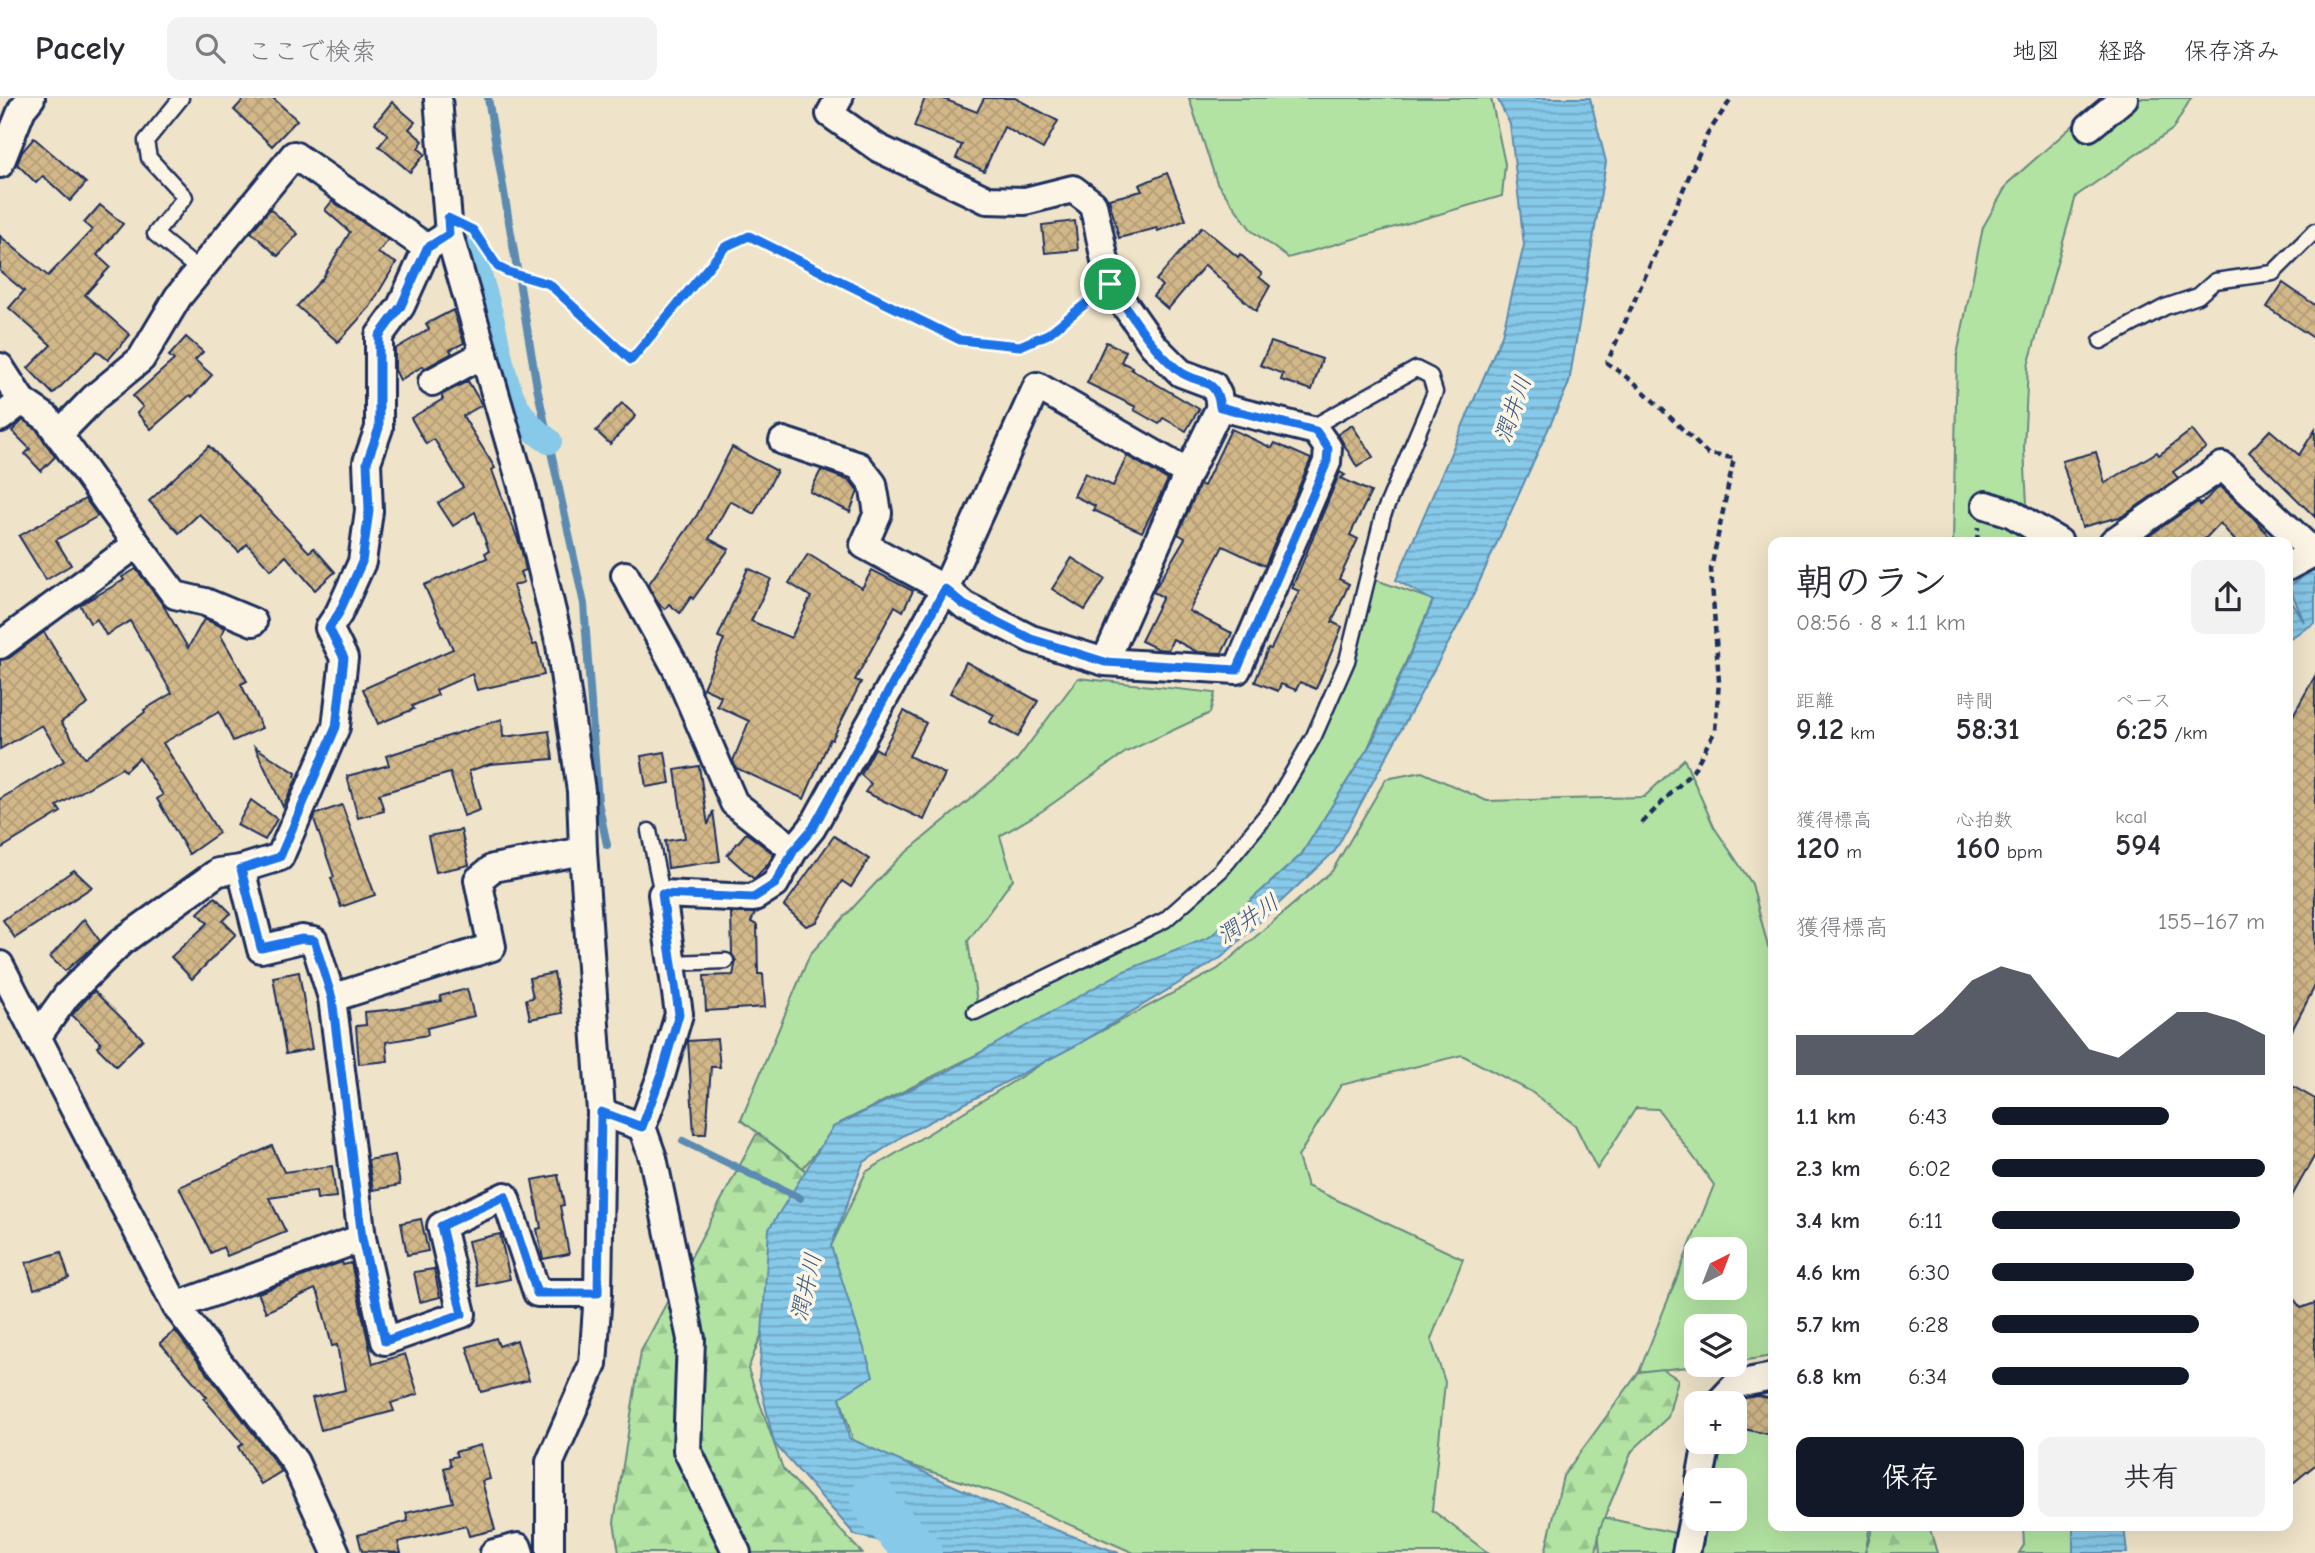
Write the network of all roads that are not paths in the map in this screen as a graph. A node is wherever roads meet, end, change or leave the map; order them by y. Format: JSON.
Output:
{"nodes":[{"id":1,"x":31,"y":98,"type":"edge"},
{"id":2,"x":181,"y":98,"type":"edge"},
{"id":3,"x":438,"y":98,"type":"edge"},
{"id":4,"x":839,"y":98,"type":"edge"},
{"id":5,"x":2124,"y":98,"type":"edge"},
{"id":6,"x":2089,"y":127,"type":"dead end"},
{"id":7,"x":0,"y":164,"type":"edge"},
{"id":8,"x":449,"y":226,"type":"junction"},
{"id":9,"x":2315,"y":231,"type":"edge"},
{"id":10,"x":427,"y":248,"type":"junction"},
{"id":11,"x":200,"y":271,"type":"junction"},
{"id":12,"x":2101,"y":341,"type":"dead end"},
{"id":13,"x":484,"y":355,"type":"junction"},
{"id":14,"x":0,"y":367,"type":"edge"},
{"id":15,"x":432,"y":382,"type":"dead end"},
{"id":16,"x":22,"y":401,"type":"junction"},
{"id":17,"x":1220,"y":407,"type":"junction"},
{"id":18,"x":0,"y":418,"type":"edge"},
{"id":19,"x":1308,"y":429,"type":"junction"},
{"id":20,"x":58,"y":435,"type":"junction"},
{"id":21,"x":783,"y":441,"type":"dead end"},
{"id":22,"x":1188,"y":472,"type":"junction"},
{"id":23,"x":1986,"y":505,"type":"dead end"},
{"id":24,"x":2051,"y":537,"type":"edge"},
{"id":25,"x":2120,"y":537,"type":"edge"},
{"id":26,"x":137,"y":544,"type":"junction"},
{"id":27,"x":2314,"y":552,"type":"edge"},
{"id":28,"x":2293,"y":564,"type":"edge"},
{"id":29,"x":625,"y":575,"type":"dead end"},
{"id":30,"x":945,"y":589,"type":"junction"},
{"id":31,"x":253,"y":622,"type":"dead end"},
{"id":32,"x":0,"y":645,"type":"edge"},
{"id":33,"x":1105,"y":662,"type":"junction"},
{"id":34,"x":649,"y":831,"type":"dead end"},
{"id":35,"x":794,"y":850,"type":"junction"},
{"id":36,"x":583,"y":851,"type":"junction"},
{"id":37,"x":241,"y":869,"type":"junction"},
{"id":38,"x":662,"y":894,"type":"junction"},
{"id":39,"x":726,"y":961,"type":"dead end"},
{"id":40,"x":672,"y":963,"type":"junction"},
{"id":41,"x":0,"y":965,"type":"edge"},
{"id":42,"x":332,"y":998,"type":"junction"},
{"id":43,"x":975,"y":1012,"type":"dead end"},
{"id":44,"x":37,"y":1037,"type":"junction"},
{"id":45,"x":601,"y":1112,"type":"junction"},
{"id":46,"x":642,"y":1127,"type":"junction"},
{"id":47,"x":362,"y":1238,"type":"junction"},
{"id":48,"x":598,"y":1293,"type":"junction"},
{"id":49,"x":176,"y":1306,"type":"junction"},
{"id":50,"x":1768,"y":1378,"type":"edge"},
{"id":51,"x":1730,"y":1391,"type":"edge"},
{"id":52,"x":1690,"y":1531,"type":"edge"},
{"id":53,"x":336,"y":1553,"type":"edge"},
{"id":54,"x":494,"y":1553,"type":"edge"},
{"id":55,"x":520,"y":1553,"type":"edge"},
{"id":56,"x":550,"y":1553,"type":"edge"},
{"id":57,"x":737,"y":1553,"type":"edge"},
{"id":58,"x":1686,"y":1553,"type":"edge"}],
"edges":[{"from":1,"to":7,"type":"street"},
{"from":2,"to":11,"type":"lane"},
{"from":3,"to":8,"type":"street"},
{"from":4,"to":17,"type":"street"},
{"from":5,"to":6,"type":"street"},
{"from":8,"to":10,"type":"street"},
{"from":8,"to":13,"type":"street"},
{"from":9,"to":12,"type":"lane"},
{"from":10,"to":11,"type":"street"},
{"from":10,"to":37,"type":"street"},
{"from":11,"to":20,"type":"street"},
{"from":13,"to":15,"type":"street"},
{"from":13,"to":36,"type":"street"},
{"from":14,"to":16,"type":"street"},
{"from":16,"to":18,"type":"street"},
{"from":16,"to":20,"type":"street"},
{"from":17,"to":19,"type":"street"},
{"from":17,"to":22,"type":"street"},
{"from":19,"to":33,"type":"street"},
{"from":19,"to":43,"type":"lane"},
{"from":20,"to":26,"type":"street"},
{"from":21,"to":30,"type":"street"},
{"from":22,"to":30,"type":"street"},
{"from":22,"to":33,"type":"street"},
{"from":23,"to":24,"type":"street"},
{"from":25,"to":27,"type":"street"},
{"from":26,"to":31,"type":"street"},
{"from":26,"to":32,"type":"street"},
{"from":27,"to":28,"type":"street"},
{"from":29,"to":35,"type":"street"},
{"from":30,"to":33,"type":"street"},
{"from":30,"to":35,"type":"street"},
{"from":34,"to":38,"type":"lane"},
{"from":35,"to":38,"type":"street"},
{"from":36,"to":42,"type":"street"},
{"from":36,"to":45,"type":"street"},
{"from":37,"to":42,"type":"street"},
{"from":37,"to":44,"type":"street"},
{"from":38,"to":40,"type":"street"},
{"from":39,"to":40,"type":"lane"},
{"from":40,"to":46,"type":"street"},
{"from":41,"to":44,"type":"street"},
{"from":42,"to":47,"type":"street"},
{"from":44,"to":49,"type":"street"},
{"from":45,"to":46,"type":"street"},
{"from":45,"to":48,"type":"street"},
{"from":46,"to":57,"type":"street"},
{"from":47,"to":48,"type":"street"},
{"from":47,"to":49,"type":"street"},
{"from":48,"to":56,"type":"street"},
{"from":49,"to":53,"type":"street"},
{"from":50,"to":51,"type":"street"},
{"from":52,"to":58,"type":"street"},
{"from":54,"to":55,"type":"street"}]}
